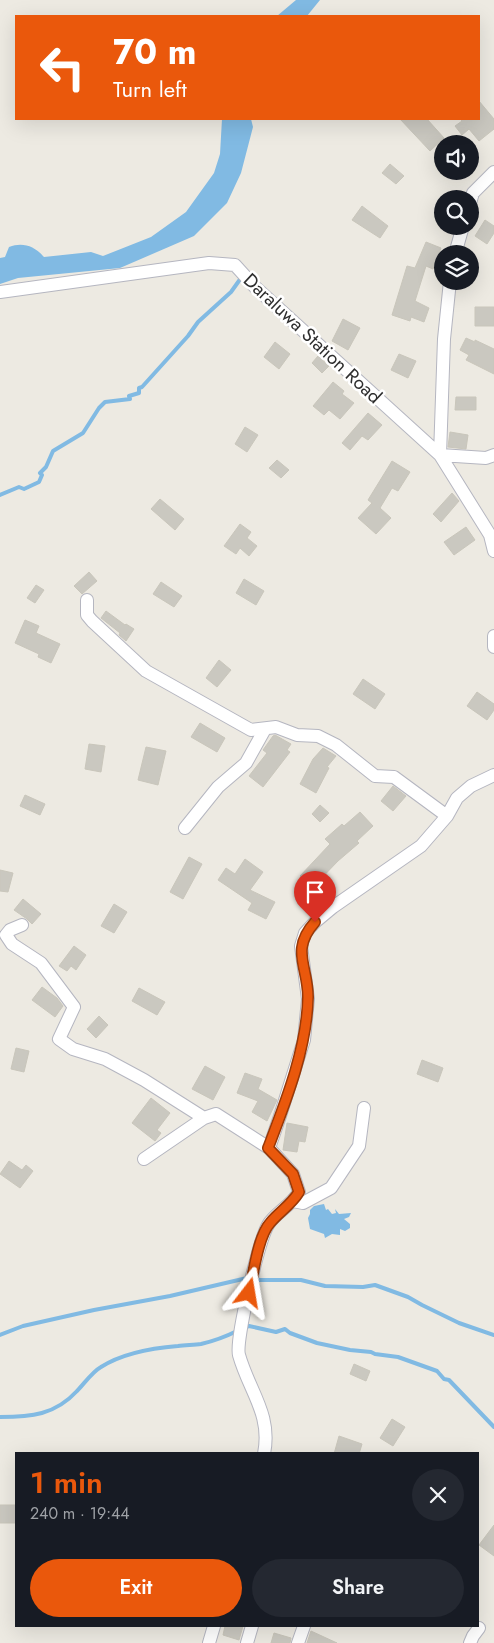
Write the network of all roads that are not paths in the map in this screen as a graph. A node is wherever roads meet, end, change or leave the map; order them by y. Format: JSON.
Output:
{"nodes":[{"id":1,"x":494,"y":172,"type":"edge"},
{"id":2,"x":476,"y":190,"type":"edge"},
{"id":3,"x":449,"y":290,"type":"edge"},
{"id":4,"x":0,"y":292,"type":"edge"},
{"id":5,"x":440,"y":455,"type":"junction"},
{"id":6,"x":494,"y":455,"type":"edge"},
{"id":7,"x":494,"y":552,"type":"edge"},
{"id":8,"x":87,"y":600,"type":"dead end"},
{"id":9,"x":494,"y":636,"type":"edge"},
{"id":10,"x":494,"y":647,"type":"edge"},
{"id":11,"x":265,"y":729,"type":"junction"},
{"id":12,"x":494,"y":775,"type":"edge"},
{"id":13,"x":447,"y":816,"type":"junction"},
{"id":14,"x":184,"y":828,"type":"dead end"},
{"id":15,"x":22,"y":925,"type":"dead end"},
{"id":16,"x":364,"y":1108,"type":"dead end"},
{"id":17,"x":204,"y":1118,"type":"junction"},
{"id":18,"x":268,"y":1148,"type":"junction"},
{"id":19,"x":144,"y":1159,"type":"dead end"},
{"id":20,"x":293,"y":1201,"type":"junction"},
{"id":21,"x":264,"y":1452,"type":"edge"},
{"id":22,"x":214,"y":1627,"type":"edge"},
{"id":23,"x":252,"y":1627,"type":"edge"},
{"id":24,"x":304,"y":1627,"type":"edge"},
{"id":25,"x":479,"y":1628,"type":"dead end"},
{"id":26,"x":209,"y":1643,"type":"edge"},
{"id":27,"x":247,"y":1643,"type":"edge"},
{"id":28,"x":298,"y":1643,"type":"edge"},
{"id":29,"x":470,"y":1643,"type":"edge"}],
"edges":[{"from":1,"to":2,"type":"street"},
{"from":3,"to":5,"type":"street"},
{"from":4,"to":5,"type":"street","name":"Daraluwa Station Road"},
{"from":5,"to":6,"type":"street"},
{"from":5,"to":7,"type":"street","name":"Daraluwa Station Road"},
{"from":8,"to":11,"type":"street"},
{"from":9,"to":10,"type":"street"},
{"from":11,"to":13,"type":"street"},
{"from":11,"to":14,"type":"street"},
{"from":12,"to":13,"type":"street"},
{"from":13,"to":18,"type":"street"},
{"from":15,"to":17,"type":"street"},
{"from":16,"to":20,"type":"street"},
{"from":17,"to":18,"type":"street"},
{"from":17,"to":19,"type":"street"},
{"from":18,"to":20,"type":"street"},
{"from":20,"to":21,"type":"street"},
{"from":22,"to":26,"type":"street"},
{"from":23,"to":27,"type":"street"},
{"from":24,"to":28,"type":"street"},
{"from":25,"to":29,"type":"street"}]}
